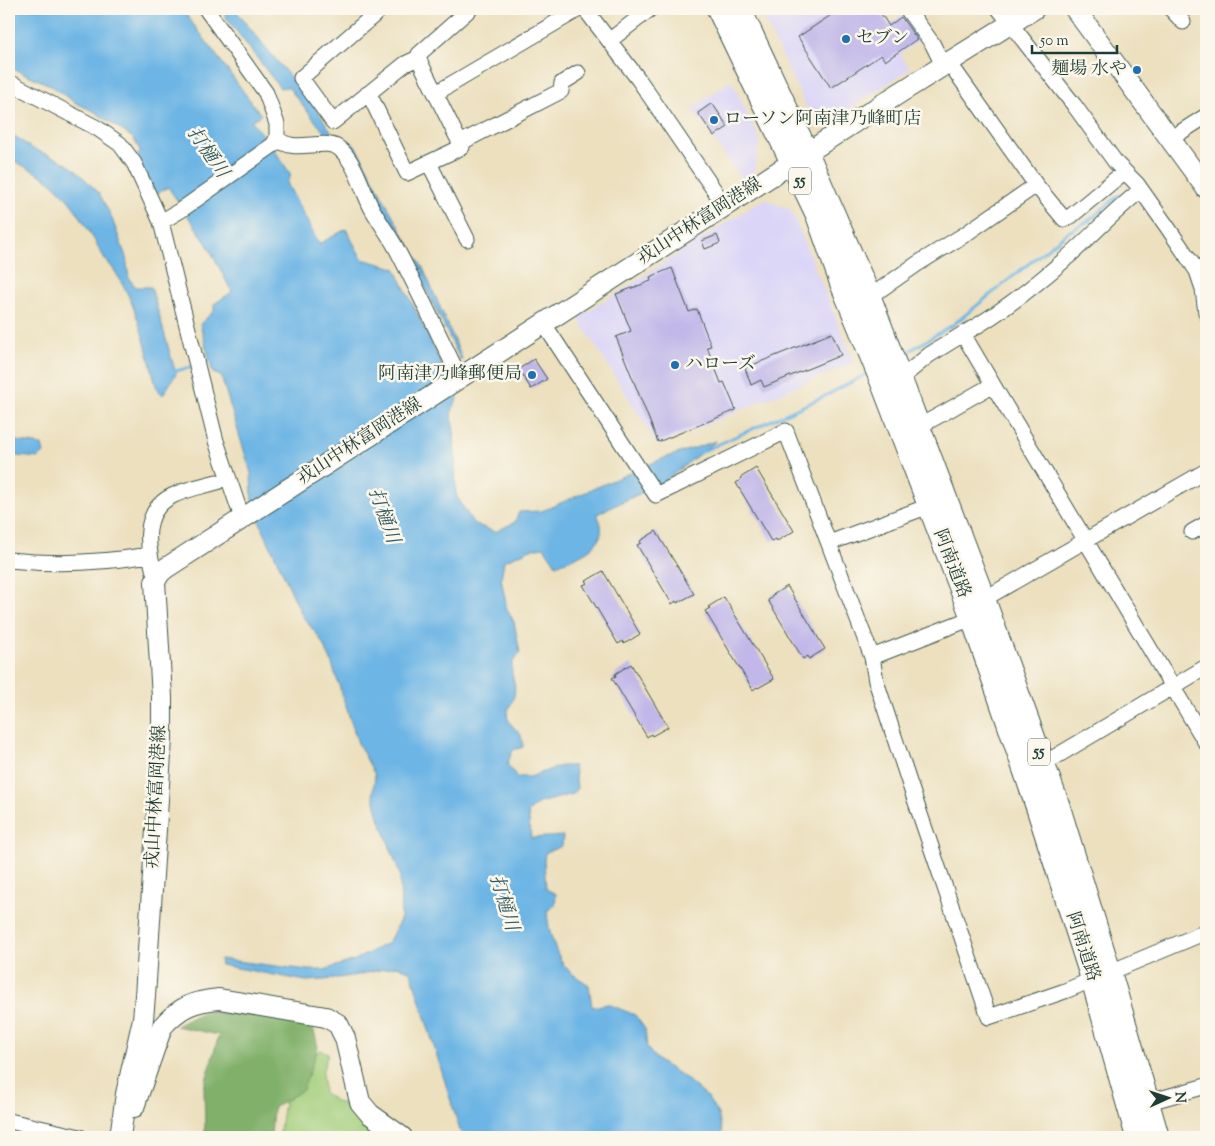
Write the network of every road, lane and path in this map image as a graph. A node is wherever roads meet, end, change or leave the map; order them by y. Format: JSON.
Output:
{"nodes":[{"id":1,"x":206,"y":9,"type":"edge"},
{"id":2,"x":381,"y":9,"type":"edge"},
{"id":3,"x":470,"y":9,"type":"edge"},
{"id":4,"x":579,"y":9,"type":"edge"},
{"id":5,"x":585,"y":9,"type":"edge"},
{"id":6,"x":650,"y":9,"type":"edge"},
{"id":7,"x":718,"y":9,"type":"edge"},
{"id":8,"x":740,"y":9,"type":"edge"},
{"id":9,"x":907,"y":9,"type":"edge"},
{"id":10,"x":1034,"y":9,"type":"edge"},
{"id":11,"x":1075,"y":9,"type":"edge"},
{"id":12,"x":1171,"y":9,"type":"edge"},
{"id":13,"x":1006,"y":16,"type":"edge"},
{"id":14,"x":1183,"y":22,"type":"dead end"},
{"id":15,"x":609,"y":41,"type":"junction"},
{"id":16,"x":418,"y":58,"type":"junction"},
{"id":17,"x":946,"y":63,"type":"junction"},
{"id":18,"x":578,"y":73,"type":"dead end"},
{"id":19,"x":9,"y":82,"type":"edge"},
{"id":20,"x":436,"y":93,"type":"junction"},
{"id":21,"x":367,"y":94,"type":"junction"},
{"id":22,"x":1206,"y":116,"type":"edge"},
{"id":23,"x":1170,"y":139,"type":"junction"},
{"id":24,"x":275,"y":141,"type":"junction"},
{"id":25,"x":460,"y":143,"type":"junction"},
{"id":26,"x":799,"y":158,"type":"junction"},
{"id":27,"x":429,"y":163,"type":"junction"},
{"id":28,"x":1124,"y":172,"type":"junction"},
{"id":29,"x":1036,"y":185,"type":"junction"},
{"id":30,"x":1206,"y":188,"type":"edge"},
{"id":31,"x":1141,"y":190,"type":"junction"},
{"id":32,"x":724,"y":206,"type":"junction"},
{"id":33,"x":161,"y":222,"type":"junction"},
{"id":34,"x":467,"y":240,"type":"dead end"},
{"id":35,"x":869,"y":295,"type":"junction"},
{"id":36,"x":1206,"y":313,"type":"edge"},
{"id":37,"x":544,"y":324,"type":"junction"},
{"id":38,"x":963,"y":334,"type":"junction"},
{"id":39,"x":880,"y":354,"type":"junction"},
{"id":40,"x":894,"y":379,"type":"junction"},
{"id":41,"x":457,"y":380,"type":"junction"},
{"id":42,"x":993,"y":384,"type":"junction"},
{"id":43,"x":919,"y":426,"type":"junction"},
{"id":44,"x":1206,"y":471,"type":"edge"},
{"id":45,"x":217,"y":482,"type":"dead end"},
{"id":46,"x":929,"y":506,"type":"junction"},
{"id":47,"x":246,"y":516,"type":"junction"},
{"id":48,"x":1206,"y":524,"type":"edge"},
{"id":49,"x":1192,"y":532,"type":"dead end"},
{"id":50,"x":1086,"y":540,"type":"junction"},
{"id":51,"x":829,"y":543,"type":"junction"},
{"id":52,"x":143,"y":556,"type":"junction"},
{"id":53,"x":9,"y":560,"type":"edge"},
{"id":54,"x":156,"y":579,"type":"junction"},
{"id":55,"x":984,"y":599,"type":"junction"},
{"id":56,"x":972,"y":618,"type":"junction"},
{"id":57,"x":872,"y":657,"type":"junction"},
{"id":58,"x":1206,"y":667,"type":"edge"},
{"id":59,"x":1173,"y":686,"type":"junction"},
{"id":60,"x":1206,"y":743,"type":"edge"},
{"id":61,"x":1043,"y":762,"type":"junction"},
{"id":62,"x":1206,"y":932,"type":"edge"},
{"id":63,"x":1101,"y":976,"type":"junction"},
{"id":64,"x":143,"y":1019,"type":"junction"},
{"id":65,"x":162,"y":1026,"type":"junction"},
{"id":66,"x":1206,"y":1086,"type":"edge"},
{"id":67,"x":1149,"y":1102,"type":"junction"},
{"id":68,"x":9,"y":1121,"type":"edge"},
{"id":69,"x":120,"y":1134,"type":"edge"},
{"id":70,"x":80,"y":1137,"type":"edge"},
{"id":71,"x":402,"y":1137,"type":"edge"},
{"id":72,"x":1138,"y":1137,"type":"edge"},
{"id":73,"x":1158,"y":1137,"type":"edge"}],
"edges":[{"from":1,"to":24,"type":"street"},
{"from":2,"to":21,"type":"street"},
{"from":3,"to":16,"type":"street"},
{"from":4,"to":20,"type":"street"},
{"from":5,"to":15,"type":"street"},
{"from":6,"to":15,"type":"street"},
{"from":7,"to":26,"type":"highway","name":"阿南道路","number":"55"},
{"from":8,"to":26,"type":"highway","name":"阿南道路","number":"55"},
{"from":9,"to":17,"type":"street"},
{"from":10,"to":13,"type":"main road","name":"戎山中林富岡港線"},
{"from":11,"to":23,"type":"main road"},
{"from":12,"to":14,"type":"street"},
{"from":13,"to":17,"type":"main road","name":"戎山中林富岡港線"},
{"from":13,"to":28,"type":"street"},
{"from":15,"to":32,"type":"street"},
{"from":16,"to":20,"type":"street"},
{"from":16,"to":21,"type":"street"},
{"from":17,"to":26,"type":"main road","name":"戎山中林富岡港線"},
{"from":17,"to":29,"type":"street"},
{"from":18,"to":25,"type":"street"},
{"from":19,"to":33,"type":"street"},
{"from":20,"to":25,"type":"street"},
{"from":21,"to":27,"type":"street"},
{"from":22,"to":23,"type":"street"},
{"from":23,"to":30,"type":"main road"},
{"from":24,"to":33,"type":"street"},
{"from":24,"to":41,"type":"street"},
{"from":25,"to":27,"type":"street"},
{"from":26,"to":32,"type":"main road","name":"戎山中林富岡港線"},
{"from":26,"to":35,"type":"highway","name":"阿南道路","number":"55"},
{"from":26,"to":39,"type":"highway","name":"阿南道路","number":"55"},
{"from":27,"to":34,"type":"street"},
{"from":28,"to":29,"type":"street"},
{"from":28,"to":31,"type":"street"},
{"from":29,"to":35,"type":"street"},
{"from":31,"to":36,"type":"street"},
{"from":31,"to":38,"type":"street"},
{"from":32,"to":37,"type":"main road","name":"戎山中林富岡港線"},
{"from":33,"to":47,"type":"street"},
{"from":35,"to":39,"type":"highway","name":"阿南道路","number":"55"},
{"from":37,"to":41,"type":"main road","name":"戎山中林富岡港線"},
{"from":37,"to":51,"type":"street"},
{"from":38,"to":40,"type":"street"},
{"from":38,"to":42,"type":"street"},
{"from":39,"to":40,"type":"highway","name":"阿南道路","number":"55"},
{"from":40,"to":43,"type":"highway","name":"阿南道路","number":"55"},
{"from":40,"to":46,"type":"highway","name":"阿南道路","number":"55"},
{"from":41,"to":47,"type":"main road","name":"戎山中林富岡港線"},
{"from":42,"to":43,"type":"street"},
{"from":42,"to":50,"type":"street"},
{"from":43,"to":55,"type":"highway","name":"阿南道路","number":"55"},
{"from":44,"to":50,"type":"street"},
{"from":45,"to":52,"type":"street"},
{"from":46,"to":51,"type":"street"},
{"from":46,"to":56,"type":"highway","name":"阿南道路","number":"55"},
{"from":47,"to":54,"type":"main road","name":"戎山中林富岡港線"},
{"from":48,"to":49,"type":"street"},
{"from":50,"to":55,"type":"street"},
{"from":50,"to":59,"type":"street"},
{"from":51,"to":57,"type":"street"},
{"from":52,"to":53,"type":"street"},
{"from":52,"to":54,"type":"street"},
{"from":54,"to":64,"type":"main road","name":"戎山中林富岡港線"},
{"from":55,"to":56,"type":"street"},
{"from":55,"to":61,"type":"highway","name":"阿南道路","number":"55"},
{"from":56,"to":57,"type":"street"},
{"from":56,"to":63,"type":"highway","name":"阿南道路","number":"55"},
{"from":57,"to":63,"type":"street"},
{"from":58,"to":59,"type":"street"},
{"from":59,"to":60,"type":"street"},
{"from":59,"to":61,"type":"street"},
{"from":61,"to":63,"type":"highway","name":"阿南道路","number":"55"},
{"from":62,"to":63,"type":"street"},
{"from":63,"to":67,"type":"highway","name":"阿南道路","number":"55"},
{"from":63,"to":72,"type":"highway","name":"阿南道路","number":"55"},
{"from":64,"to":65,"type":"street"},
{"from":64,"to":69,"type":"main road","name":"戎山中林富岡港線"},
{"from":65,"to":69,"type":"main road","name":"戎山中林富岡港線"},
{"from":65,"to":71,"type":"main road","name":"戎山中林富岡港線"},
{"from":66,"to":67,"type":"street"},
{"from":67,"to":73,"type":"highway","name":"阿南道路","number":"55"},
{"from":68,"to":70,"type":"street"}]}
